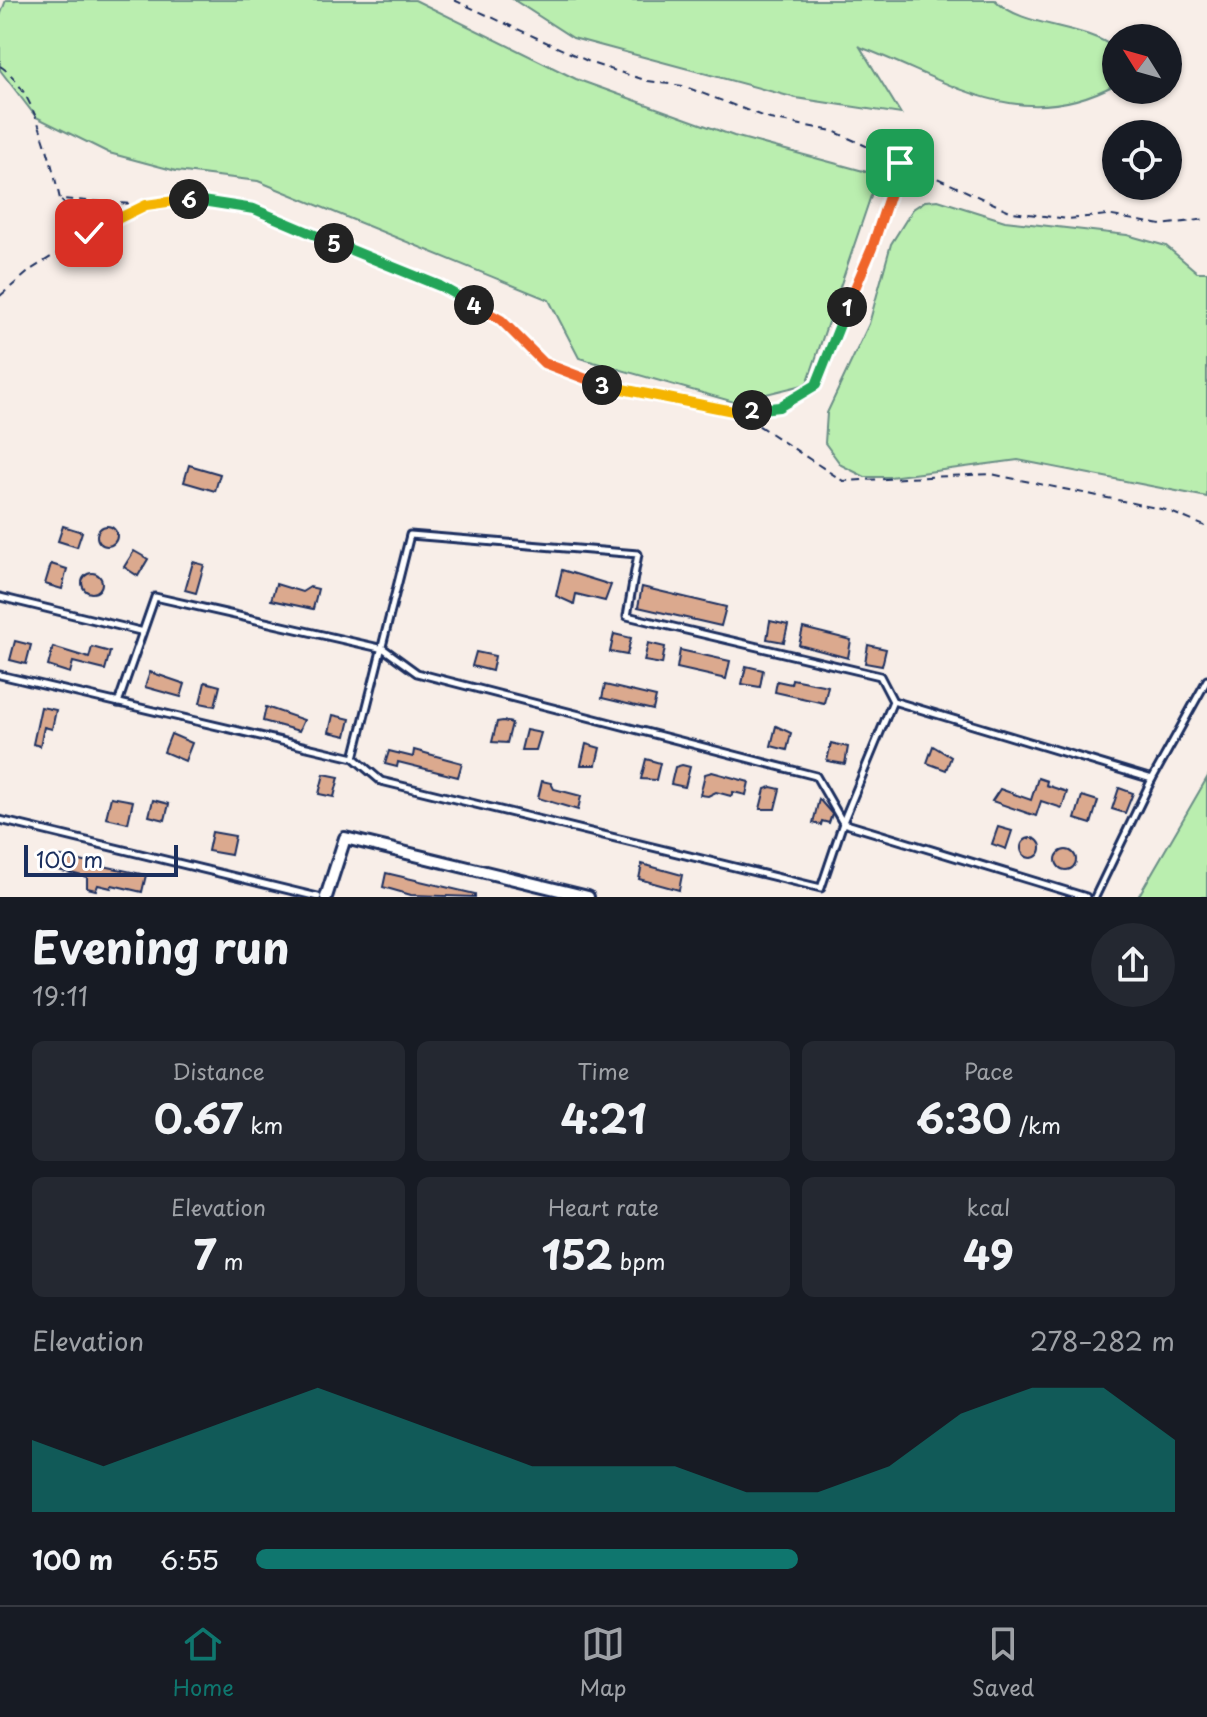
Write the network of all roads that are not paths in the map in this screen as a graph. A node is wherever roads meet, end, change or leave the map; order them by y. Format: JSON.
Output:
{"nodes":[{"id":1,"x":0,"y":597,"type":"edge"},
{"id":2,"x":140,"y":631,"type":"junction"},
{"id":3,"x":384,"y":649,"type":"junction"},
{"id":4,"x":0,"y":675,"type":"edge"},
{"id":5,"x":1207,"y":680,"type":"edge"},
{"id":6,"x":893,"y":701,"type":"junction"},
{"id":7,"x":118,"y":703,"type":"junction"},
{"id":8,"x":354,"y":758,"type":"junction"},
{"id":9,"x":1152,"y":779,"type":"junction"},
{"id":10,"x":0,"y":820,"type":"edge"},
{"id":11,"x":843,"y":823,"type":"junction"},
{"id":12,"x":318,"y":897,"type":"edge"},
{"id":13,"x":326,"y":897,"type":"edge"},
{"id":14,"x":588,"y":897,"type":"edge"},
{"id":15,"x":1086,"y":897,"type":"edge"},
{"id":16,"x":1095,"y":897,"type":"edge"}],
"edges":[{"from":1,"to":2,"type":"lane"},
{"from":2,"to":3,"type":"lane"},
{"from":2,"to":7,"type":"lane"},
{"from":3,"to":6,"type":"lane"},
{"from":3,"to":8,"type":"lane"},
{"from":3,"to":11,"type":"lane"},
{"from":4,"to":7,"type":"lane"},
{"from":5,"to":9,"type":"lane"},
{"from":6,"to":9,"type":"lane"},
{"from":6,"to":11,"type":"lane"},
{"from":7,"to":8,"type":"lane"},
{"from":8,"to":11,"type":"lane"},
{"from":9,"to":16,"type":"lane"},
{"from":10,"to":12,"type":"lane"},
{"from":11,"to":15,"type":"lane"},
{"from":13,"to":14,"type":"street"}]}
